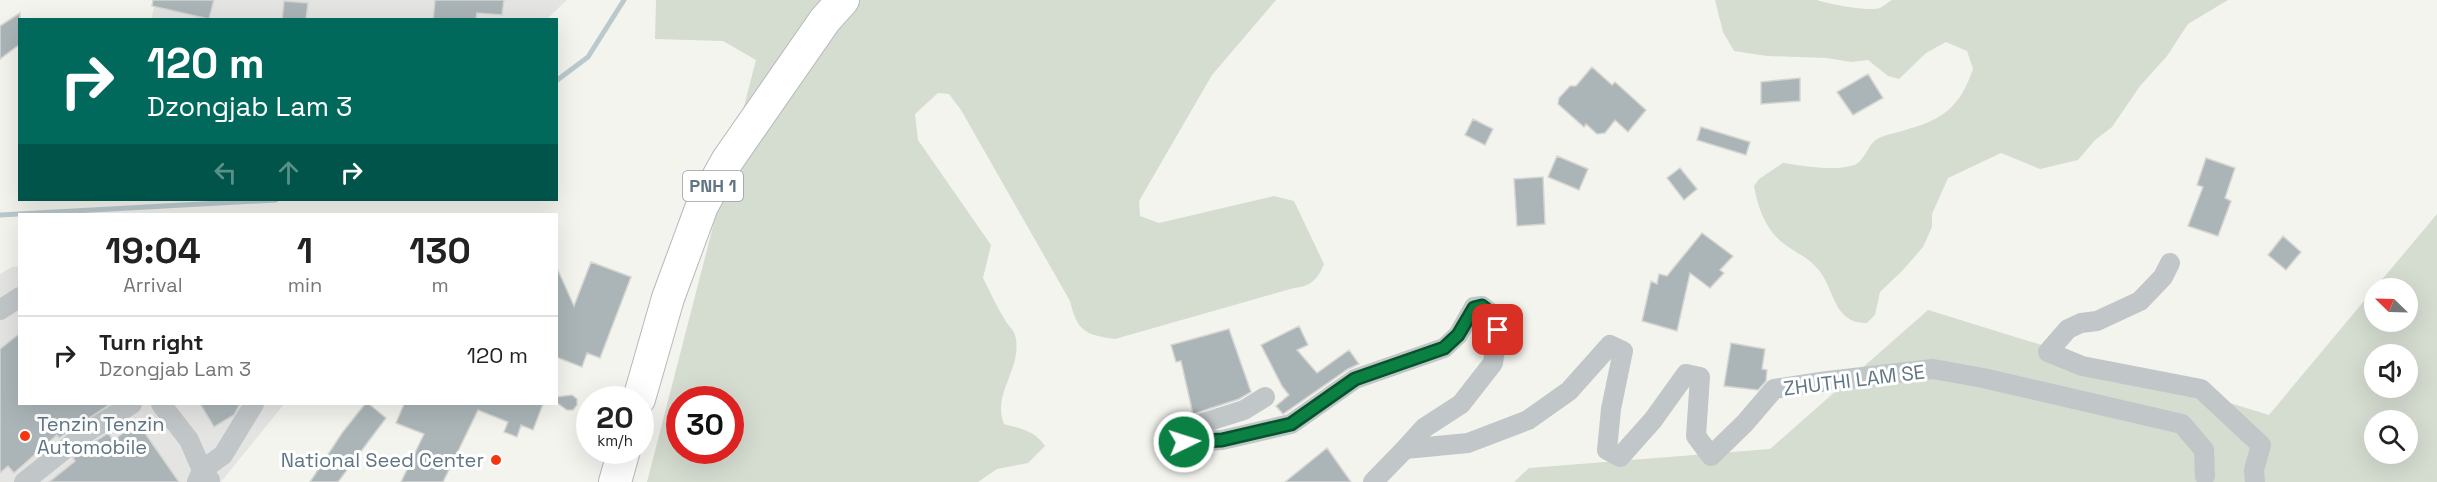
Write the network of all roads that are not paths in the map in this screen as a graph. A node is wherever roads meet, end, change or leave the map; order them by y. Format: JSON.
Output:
{"nodes":[{"id":1,"x":843,"y":0,"type":"edge"},
{"id":2,"x":2170,"y":263,"type":"dead end"},
{"id":3,"x":18,"y":298,"type":"edge"},
{"id":4,"x":0,"y":310,"type":"edge"},
{"id":5,"x":643,"y":386,"type":"edge"},
{"id":6,"x":1265,"y":397,"type":"dead end"},
{"id":7,"x":130,"y":405,"type":"edge"},
{"id":8,"x":161,"y":405,"type":"edge"},
{"id":9,"x":253,"y":405,"type":"edge"},
{"id":10,"x":1405,"y":449,"type":"junction"},
{"id":11,"x":620,"y":464,"type":"edge"},
{"id":12,"x":2205,"y":476,"type":"dead end"},
{"id":13,"x":203,"y":478,"type":"edge"},
{"id":14,"x":24,"y":482,"type":"edge"},
{"id":15,"x":615,"y":482,"type":"edge"},
{"id":16,"x":1373,"y":482,"type":"edge"},
{"id":17,"x":2255,"y":482,"type":"edge"}],
"edges":[{"from":1,"to":5,"type":"main road","number":"PNH 1"},
{"from":2,"to":17,"type":"street"},
{"from":3,"to":4,"type":"street"},
{"from":6,"to":10,"type":"street"},
{"from":7,"to":14,"type":"street"},
{"from":8,"to":13,"type":"street"},
{"from":9,"to":13,"type":"street"},
{"from":10,"to":12,"type":"street","name":"ZHUTHI LAM SE"},
{"from":10,"to":16,"type":"street"},
{"from":11,"to":15,"type":"main road"}]}
